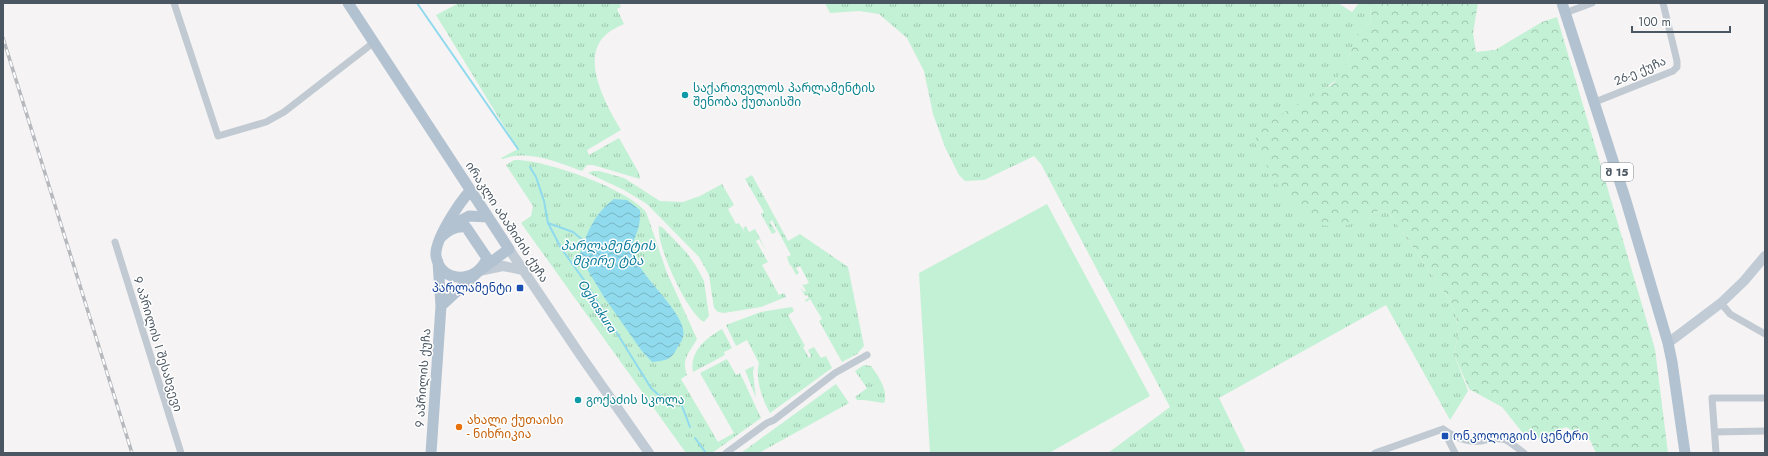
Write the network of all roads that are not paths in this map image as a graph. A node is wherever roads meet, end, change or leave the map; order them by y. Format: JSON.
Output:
{"nodes":[{"id":1,"x":174,"y":3,"type":"edge"},
{"id":2,"x":348,"y":3,"type":"edge"},
{"id":3,"x":1592,"y":3,"type":"edge"},
{"id":4,"x":1663,"y":3,"type":"edge"},
{"id":5,"x":1563,"y":8,"type":"edge"},
{"id":6,"x":373,"y":43,"type":"junction"},
{"id":7,"x":1595,"y":102,"type":"junction"},
{"id":8,"x":470,"y":191,"type":"junction"},
{"id":9,"x":488,"y":217,"type":"junction"},
{"id":10,"x":446,"y":228,"type":"junction"},
{"id":11,"x":440,"y":238,"type":"junction"},
{"id":12,"x":115,"y":242,"type":"dead end"},
{"id":13,"x":509,"y":249,"type":"junction"},
{"id":14,"x":1765,"y":256,"type":"edge"},
{"id":15,"x":438,"y":262,"type":"junction"},
{"id":16,"x":523,"y":270,"type":"junction"},
{"id":17,"x":479,"y":271,"type":"junction"},
{"id":18,"x":1721,"y":303,"type":"junction"},
{"id":19,"x":441,"y":306,"type":"junction"},
{"id":20,"x":1765,"y":334,"type":"edge"},
{"id":21,"x":1668,"y":342,"type":"junction"},
{"id":22,"x":867,"y":355,"type":"dead end"},
{"id":23,"x":1765,"y":398,"type":"edge"},
{"id":24,"x":1443,"y":429,"type":"junction"},
{"id":25,"x":1765,"y":431,"type":"edge"},
{"id":26,"x":1715,"y":432,"type":"junction"},
{"id":27,"x":181,"y":453,"type":"edge"},
{"id":28,"x":431,"y":453,"type":"edge"},
{"id":29,"x":649,"y":453,"type":"edge"},
{"id":30,"x":726,"y":453,"type":"edge"},
{"id":31,"x":1375,"y":453,"type":"edge"},
{"id":32,"x":1455,"y":453,"type":"edge"},
{"id":33,"x":1524,"y":453,"type":"edge"},
{"id":34,"x":1685,"y":453,"type":"edge"},
{"id":35,"x":1716,"y":453,"type":"edge"}],
"edges":[{"from":1,"to":6,"type":"street"},
{"from":2,"to":6,"type":"main road","name":"ირაკლი აბაშიძის ქუჩა"},
{"from":3,"to":5,"type":"street"},
{"from":4,"to":7,"type":"street","name":"26-ე ქუჩა"},
{"from":5,"to":7,"type":"main road","number":"შ 15"},
{"from":6,"to":8,"type":"main road","name":"ირაკლი აბაშიძის ქუჩა"},
{"from":7,"to":21,"type":"main road","number":"შ 15"},
{"from":8,"to":9,"type":"main road","name":"ირაკლი აბაშიძის ქუჩა"},
{"from":8,"to":10,"type":"main road"},
{"from":9,"to":10,"type":"main road"},
{"from":9,"to":13,"type":"main road","name":"ირაკლი აბაშიძის ქუჩა"},
{"from":10,"to":11,"type":"main road"},
{"from":11,"to":15,"type":"main road"},
{"from":11,"to":17,"type":"main road"},
{"from":12,"to":27,"type":"street","name":"9 აპრილის I შესახვევი"},
{"from":13,"to":16,"type":"main road","name":"ირაკლი აბაშიძის ქუჩა"},
{"from":13,"to":17,"type":"main road"},
{"from":14,"to":18,"type":"main road"},
{"from":15,"to":17,"type":"main road"},
{"from":15,"to":19,"type":"main road","name":"9 აპრილის ქუჩა"},
{"from":16,"to":17,"type":"main road"},
{"from":16,"to":29,"type":"main road","name":"ირაკლი აბაშიძის ქუჩა"},
{"from":17,"to":19,"type":"main road"},
{"from":18,"to":20,"type":"street"},
{"from":18,"to":21,"type":"main road"},
{"from":19,"to":28,"type":"main road","name":"9 აპრილის ქუჩა"},
{"from":21,"to":34,"type":"main road","number":"შ 15"},
{"from":22,"to":30,"type":"street"},
{"from":23,"to":26,"type":"street"},
{"from":24,"to":31,"type":"street"},
{"from":24,"to":32,"type":"street"},
{"from":24,"to":33,"type":"street"},
{"from":25,"to":26,"type":"street"},
{"from":26,"to":35,"type":"street"}]}
